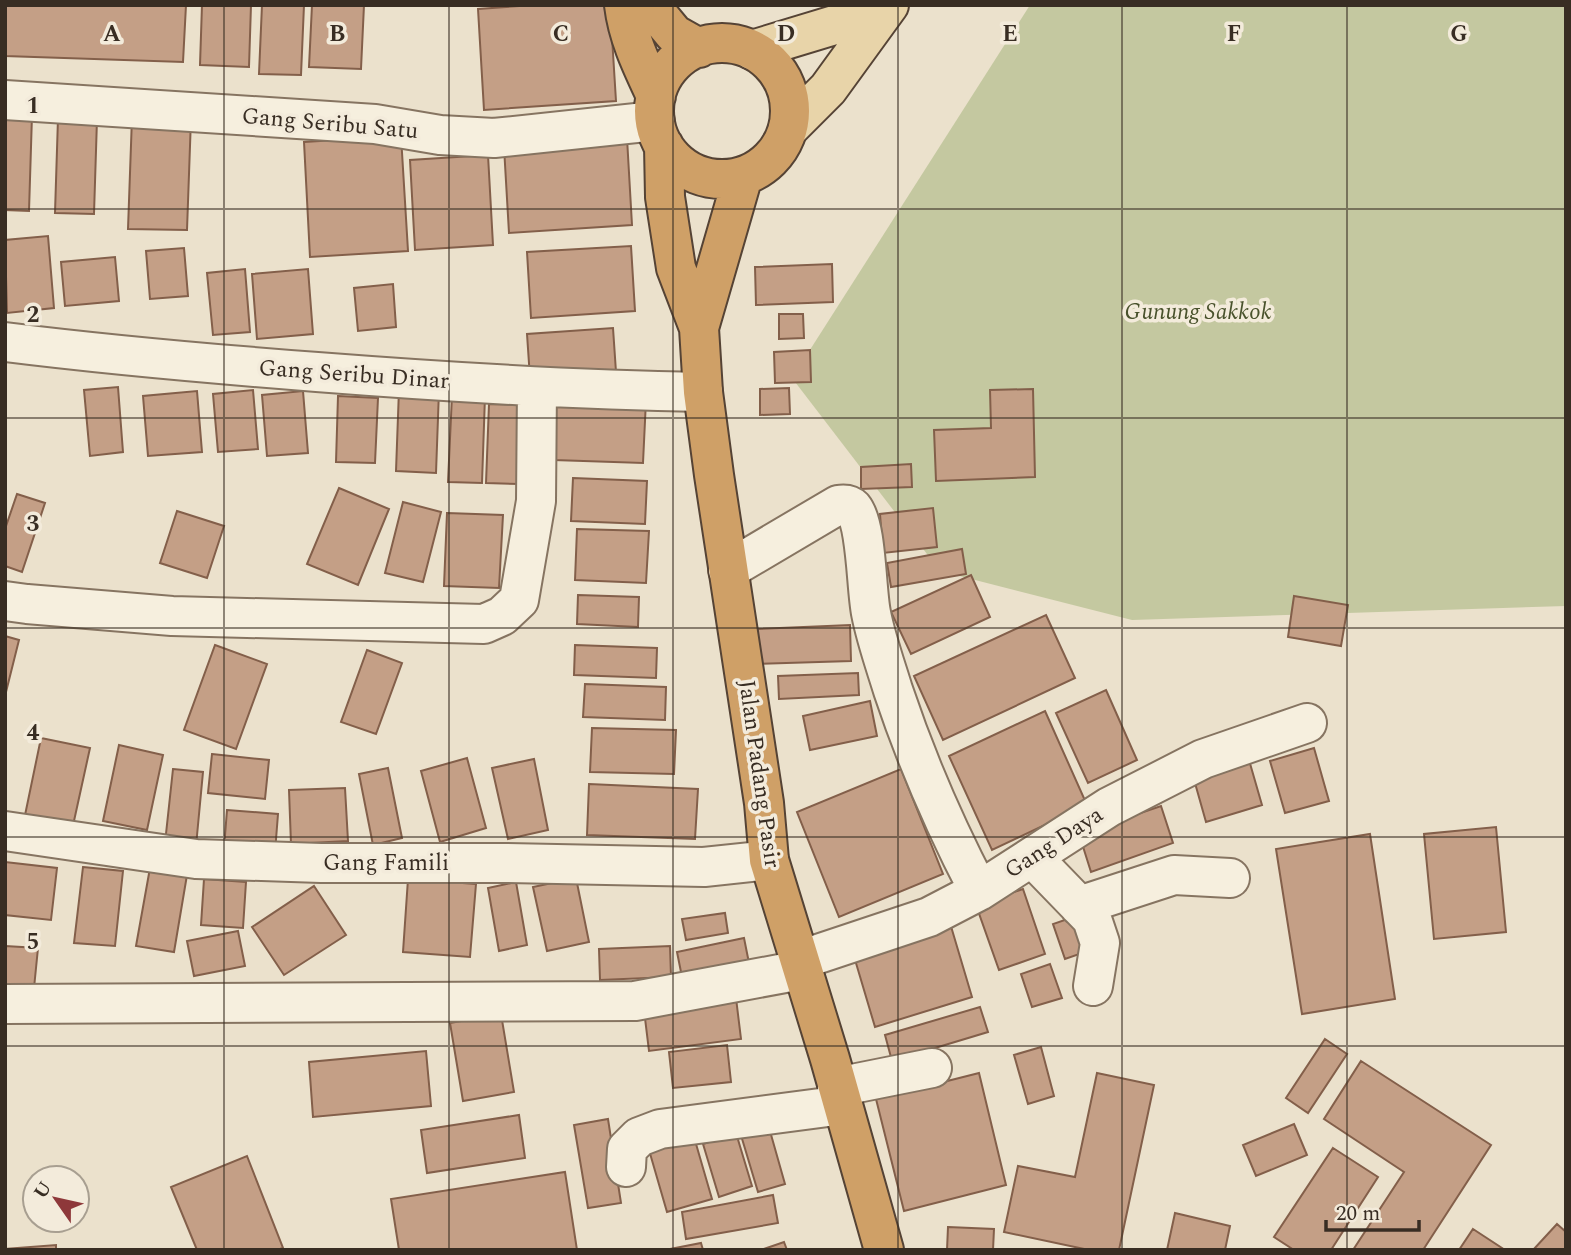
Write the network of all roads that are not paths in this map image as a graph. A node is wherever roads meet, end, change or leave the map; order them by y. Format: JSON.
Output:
{"nodes":[{"id":1,"x":624,"y":5,"type":"edge"},
{"id":2,"x":650,"y":5,"type":"edge"},
{"id":3,"x":886,"y":7,"type":"edge"},
{"id":4,"x":699,"y":48,"type":"junction"},
{"id":5,"x":752,"y":50,"type":"junction"},
{"id":6,"x":5,"y":100,"type":"edge"},
{"id":7,"x":658,"y":121,"type":"junction"},
{"id":8,"x":788,"y":129,"type":"junction"},
{"id":9,"x":743,"y":176,"type":"junction"},
{"id":10,"x":699,"y":328,"type":"junction"},
{"id":11,"x":5,"y":342,"type":"edge"},
{"id":12,"x":537,"y":387,"type":"junction"},
{"id":13,"x":703,"y":392,"type":"junction"},
{"id":14,"x":728,"y":570,"type":"junction"},
{"id":15,"x":5,"y":601,"type":"edge"},
{"id":16,"x":1307,"y":723,"type":"dead end"},
{"id":17,"x":5,"y":831,"type":"edge"},
{"id":18,"x":1032,"y":857,"type":"junction"},
{"id":19,"x":769,"y":860,"type":"junction"},
{"id":20,"x":1230,"y":878,"type":"dead end"},
{"id":21,"x":979,"y":891,"type":"junction"},
{"id":22,"x":1079,"y":906,"type":"junction"},
{"id":23,"x":800,"y":965,"type":"junction"},
{"id":24,"x":1093,"y":986,"type":"dead end"},
{"id":25,"x":5,"y":1004,"type":"edge"},
{"id":26,"x":932,"y":1068,"type":"dead end"},
{"id":27,"x":840,"y":1096,"type":"junction"},
{"id":28,"x":626,"y":1167,"type":"dead end"},
{"id":29,"x":884,"y":1250,"type":"edge"}],
"edges":[{"from":1,"to":7,"type":"highway"},
{"from":2,"to":4,"type":"highway"},
{"from":3,"to":5,"type":"main road"},
{"from":3,"to":8,"type":"main road"},
{"from":4,"to":5,"type":"highway"},
{"from":4,"to":7,"type":"highway"},
{"from":5,"to":8,"type":"highway"},
{"from":6,"to":7,"type":"street","name":"Gang Seribu Satu"},
{"from":7,"to":9,"type":"highway"},
{"from":7,"to":10,"type":"highway"},
{"from":8,"to":9,"type":"highway"},
{"from":9,"to":10,"type":"highway"},
{"from":10,"to":13,"type":"highway","name":"Jalan Padang Pasir"},
{"from":11,"to":12,"type":"street","name":"Gang Seribu Dinar"},
{"from":12,"to":13,"type":"street","name":"Gang Seribu Dinar"},
{"from":12,"to":15,"type":"street"},
{"from":13,"to":14,"type":"highway","name":"Jalan Padang Pasir"},
{"from":14,"to":19,"type":"highway","name":"Jalan Padang Pasir"},
{"from":14,"to":21,"type":"street"},
{"from":16,"to":18,"type":"street","name":"Gang Daya"},
{"from":17,"to":19,"type":"street","name":"Gang Famili"},
{"from":18,"to":21,"type":"street","name":"Gang Daya"},
{"from":18,"to":22,"type":"street"},
{"from":19,"to":23,"type":"highway","name":"Jalan Padang Pasir"},
{"from":20,"to":22,"type":"street"},
{"from":21,"to":23,"type":"street","name":"Gang Daya"},
{"from":22,"to":24,"type":"street"},
{"from":23,"to":25,"type":"street","name":"Gang Daya"},
{"from":23,"to":27,"type":"highway","name":"Jalan Padang Pasir"},
{"from":26,"to":27,"type":"street"},
{"from":27,"to":28,"type":"street"},
{"from":27,"to":29,"type":"highway","name":"Jalan Padang Pasir"}]}
